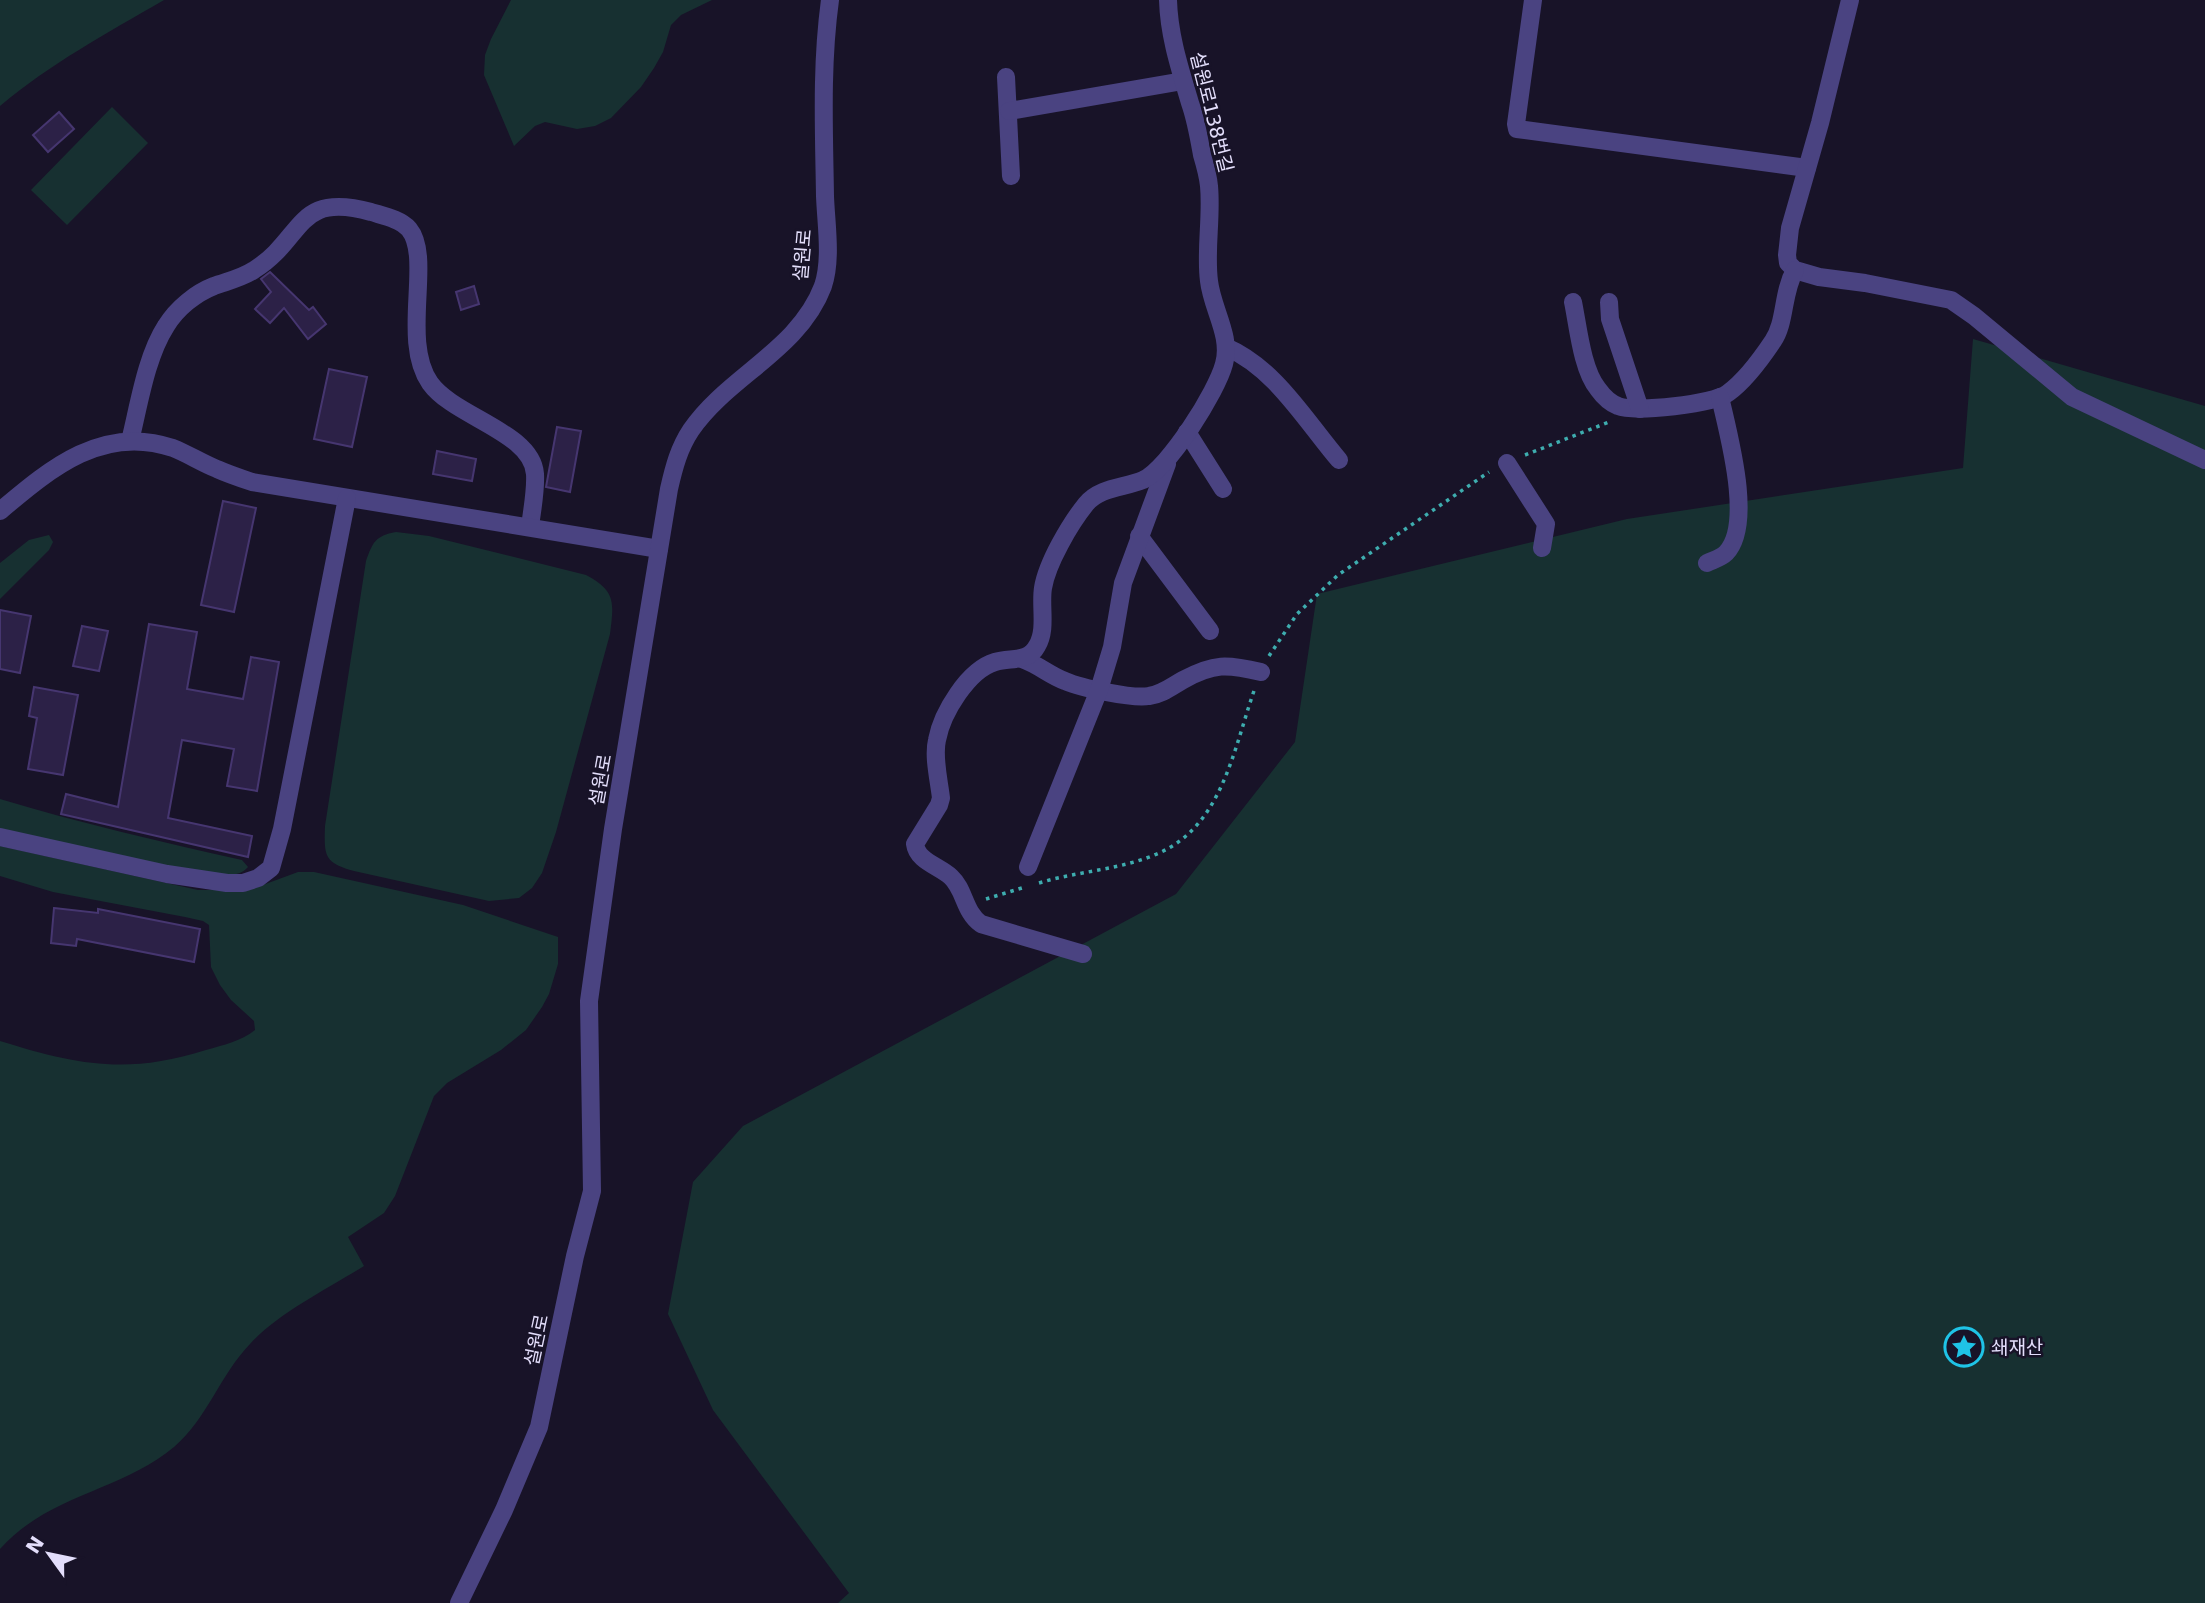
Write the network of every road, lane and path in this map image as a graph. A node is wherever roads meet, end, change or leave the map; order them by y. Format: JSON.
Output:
{"nodes":[{"id":1,"x":830,"y":0,"type":"edge"},
{"id":2,"x":1168,"y":0,"type":"edge"},
{"id":3,"x":1533,"y":0,"type":"edge"},
{"id":4,"x":1850,"y":0,"type":"edge"},
{"id":5,"x":1006,"y":77,"type":"dead end"},
{"id":6,"x":1184,"y":81,"type":"junction"},
{"id":7,"x":1009,"y":111,"type":"junction"},
{"id":8,"x":1808,"y":168,"type":"junction"},
{"id":9,"x":1011,"y":176,"type":"dead end"},
{"id":10,"x":1795,"y":270,"type":"junction"},
{"id":11,"x":1573,"y":302,"type":"dead end"},
{"id":12,"x":1609,"y":302,"type":"dead end"},
{"id":13,"x":1226,"y":347,"type":"junction"},
{"id":14,"x":1720,"y":397,"type":"junction"},
{"id":15,"x":1640,"y":409,"type":"junction"},
{"id":16,"x":1187,"y":432,"type":"junction"},
{"id":17,"x":130,"y":442,"type":"junction"},
{"id":18,"x":1170,"y":455,"type":"junction"},
{"id":19,"x":1339,"y":460,"type":"dead end"},
{"id":20,"x":2205,"y":460,"type":"edge"},
{"id":21,"x":1507,"y":463,"type":"junction"},
{"id":22,"x":1223,"y":489,"type":"dead end"},
{"id":23,"x":347,"y":498,"type":"junction"},
{"id":24,"x":0,"y":511,"type":"edge"},
{"id":25,"x":530,"y":527,"type":"junction"},
{"id":26,"x":1139,"y":536,"type":"junction"},
{"id":27,"x":1542,"y":548,"type":"dead end"},
{"id":28,"x":659,"y":549,"type":"junction"},
{"id":29,"x":1707,"y":563,"type":"dead end"},
{"id":30,"x":1210,"y":631,"type":"dead end"},
{"id":31,"x":1022,"y":659,"type":"junction"},
{"id":32,"x":1261,"y":672,"type":"junction"},
{"id":33,"x":1099,"y":690,"type":"junction"},
{"id":34,"x":0,"y":837,"type":"edge"},
{"id":35,"x":1028,"y":867,"type":"dead end"},
{"id":36,"x":966,"y":905,"type":"junction"},
{"id":37,"x":1083,"y":954,"type":"dead end"},
{"id":38,"x":459,"y":1603,"type":"edge"}],
"edges":[{"from":1,"to":28,"type":"street","name":"설원로"},
{"from":2,"to":6,"type":"street","name":"설원로138번길"},
{"from":3,"to":8,"type":"street"},
{"from":4,"to":8,"type":"street"},
{"from":5,"to":7,"type":"street"},
{"from":6,"to":7,"type":"street"},
{"from":6,"to":13,"type":"street","name":"설원로138번길"},
{"from":7,"to":9,"type":"street"},
{"from":8,"to":10,"type":"street"},
{"from":10,"to":14,"type":"street"},
{"from":10,"to":20,"type":"street"},
{"from":11,"to":15,"type":"street"},
{"from":12,"to":15,"type":"street"},
{"from":13,"to":16,"type":"street","name":"설원로138번길"},
{"from":13,"to":19,"type":"street"},
{"from":14,"to":15,"type":"street"},
{"from":14,"to":29,"type":"street"},
{"from":15,"to":21,"type":"path"},
{"from":16,"to":18,"type":"street","name":"설원로138번길"},
{"from":16,"to":22,"type":"street"},
{"from":17,"to":23,"type":"street"},
{"from":17,"to":24,"type":"street"},
{"from":17,"to":25,"type":"street"},
{"from":18,"to":26,"type":"street"},
{"from":18,"to":31,"type":"street","name":"설원로138번길"},
{"from":21,"to":27,"type":"street"},
{"from":21,"to":32,"type":"path"},
{"from":23,"to":25,"type":"street"},
{"from":23,"to":34,"type":"street"},
{"from":25,"to":28,"type":"street"},
{"from":26,"to":30,"type":"street"},
{"from":26,"to":33,"type":"street"},
{"from":28,"to":38,"type":"street","name":"설원로"},
{"from":31,"to":33,"type":"street"},
{"from":31,"to":36,"type":"street"},
{"from":32,"to":33,"type":"street"},
{"from":32,"to":36,"type":"path"},
{"from":33,"to":35,"type":"street"},
{"from":36,"to":37,"type":"street"}]}
